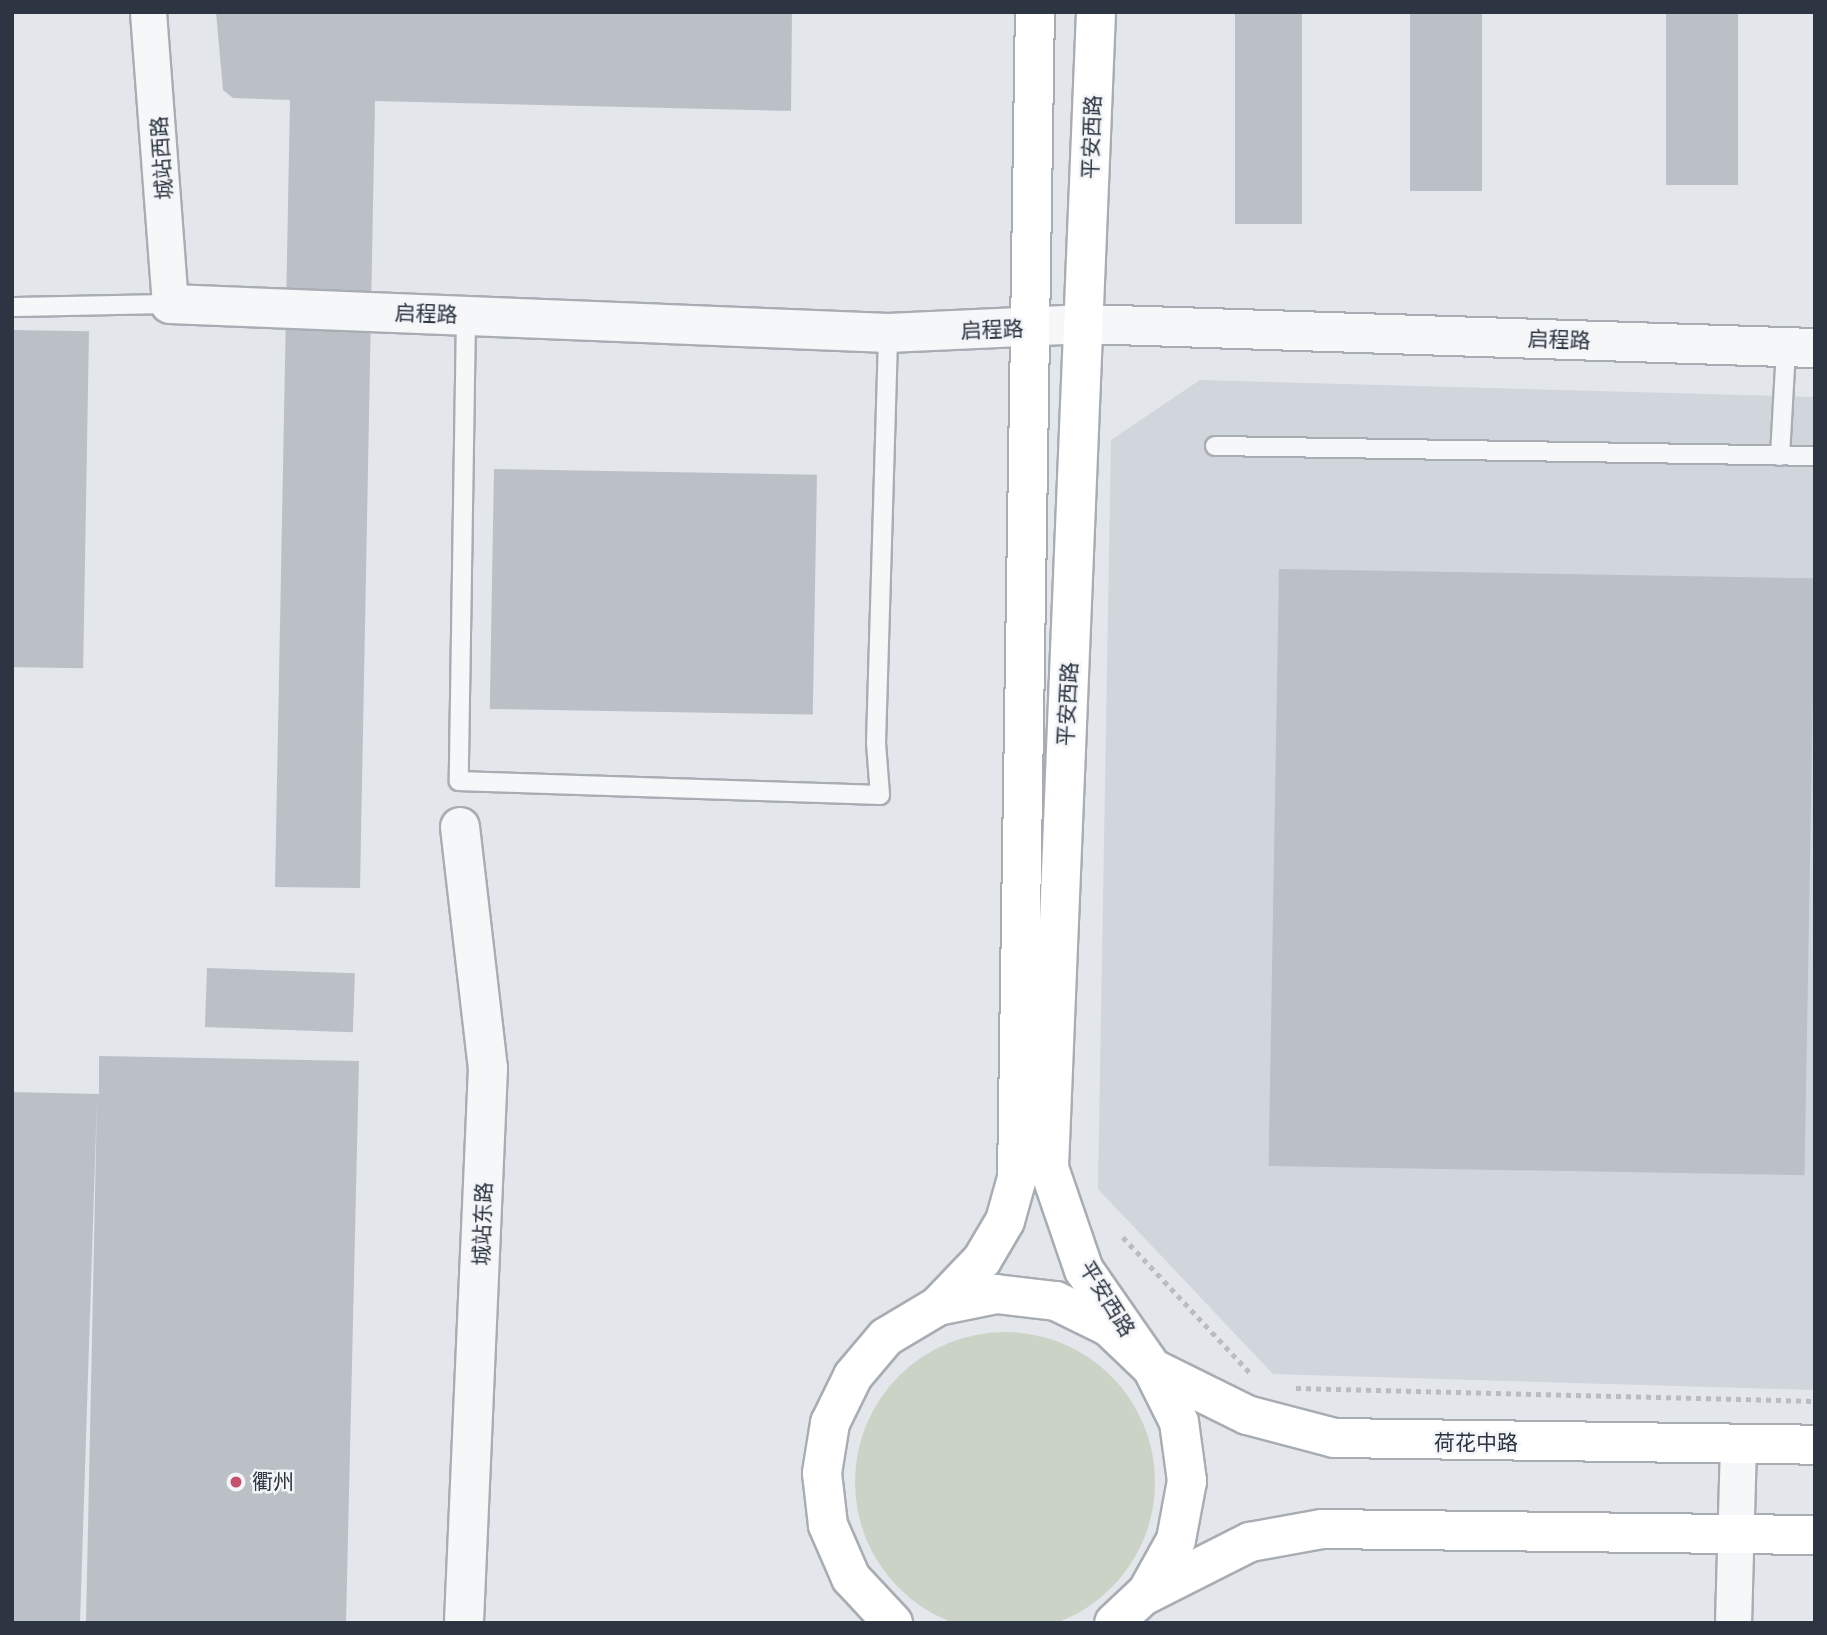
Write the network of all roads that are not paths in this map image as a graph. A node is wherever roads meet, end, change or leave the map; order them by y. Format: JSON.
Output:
{"nodes":[{"id":1,"x":149,"y":12,"type":"edge"},
{"id":2,"x":1035,"y":12,"type":"edge"},
{"id":3,"x":1096,"y":12,"type":"edge"},
{"id":4,"x":170,"y":304,"type":"junction"},
{"id":5,"x":12,"y":307,"type":"edge"},
{"id":6,"x":466,"y":316,"type":"junction"},
{"id":7,"x":1086,"y":324,"type":"junction"},
{"id":8,"x":1031,"y":330,"type":"junction"},
{"id":9,"x":888,"y":333,"type":"junction"},
{"id":10,"x":1800,"y":348,"type":"edge"},
{"id":11,"x":1215,"y":446,"type":"dead end"},
{"id":12,"x":1780,"y":456,"type":"junction"},
{"id":13,"x":1815,"y":456,"type":"edge"},
{"id":14,"x":460,"y":827,"type":"dead end"},
{"id":15,"x":938,"y":1307,"type":"junction"},
{"id":16,"x":1152,"y":1368,"type":"junction"},
{"id":17,"x":1738,"y":1445,"type":"junction"},
{"id":18,"x":1815,"y":1445,"type":"edge"},
{"id":19,"x":1738,"y":1534,"type":"junction"},
{"id":20,"x":1815,"y":1535,"type":"edge"},
{"id":21,"x":1138,"y":1607,"type":"edge"},
{"id":22,"x":892,"y":1622,"type":"edge"},
{"id":23,"x":464,"y":1623,"type":"edge"},
{"id":24,"x":1114,"y":1623,"type":"edge"},
{"id":25,"x":1733,"y":1623,"type":"edge"}],
"edges":[{"from":1,"to":4,"type":"street","name":"城站西路"},
{"from":2,"to":8,"type":"main road","name":"平安西路"},
{"from":3,"to":7,"type":"main road","name":"平安西路"},
{"from":4,"to":5,"type":"lane"},
{"from":4,"to":6,"type":"street","name":"启程路"},
{"from":6,"to":9,"type":"street","name":"启程路"},
{"from":6,"to":9,"type":"lane"},
{"from":7,"to":8,"type":"street","name":"启程路"},
{"from":7,"to":10,"type":"street","name":"启程路"},
{"from":7,"to":16,"type":"main road","name":"平安西路"},
{"from":8,"to":9,"type":"street","name":"启程路"},
{"from":8,"to":15,"type":"main road","name":"平安西路"},
{"from":10,"to":12,"type":"lane"},
{"from":11,"to":12,"type":"lane"},
{"from":12,"to":13,"type":"lane"},
{"from":14,"to":23,"type":"street","name":"城站东路"},
{"from":15,"to":16,"type":"main road"},
{"from":15,"to":22,"type":"main road"},
{"from":16,"to":17,"type":"main road","name":"荷花中路"},
{"from":16,"to":21,"type":"main road"},
{"from":17,"to":18,"type":"main road","name":"荷花中路"},
{"from":17,"to":19,"type":"street"},
{"from":19,"to":20,"type":"main road"},
{"from":19,"to":21,"type":"main road"},
{"from":19,"to":25,"type":"street"},
{"from":21,"to":24,"type":"main road"}]}
